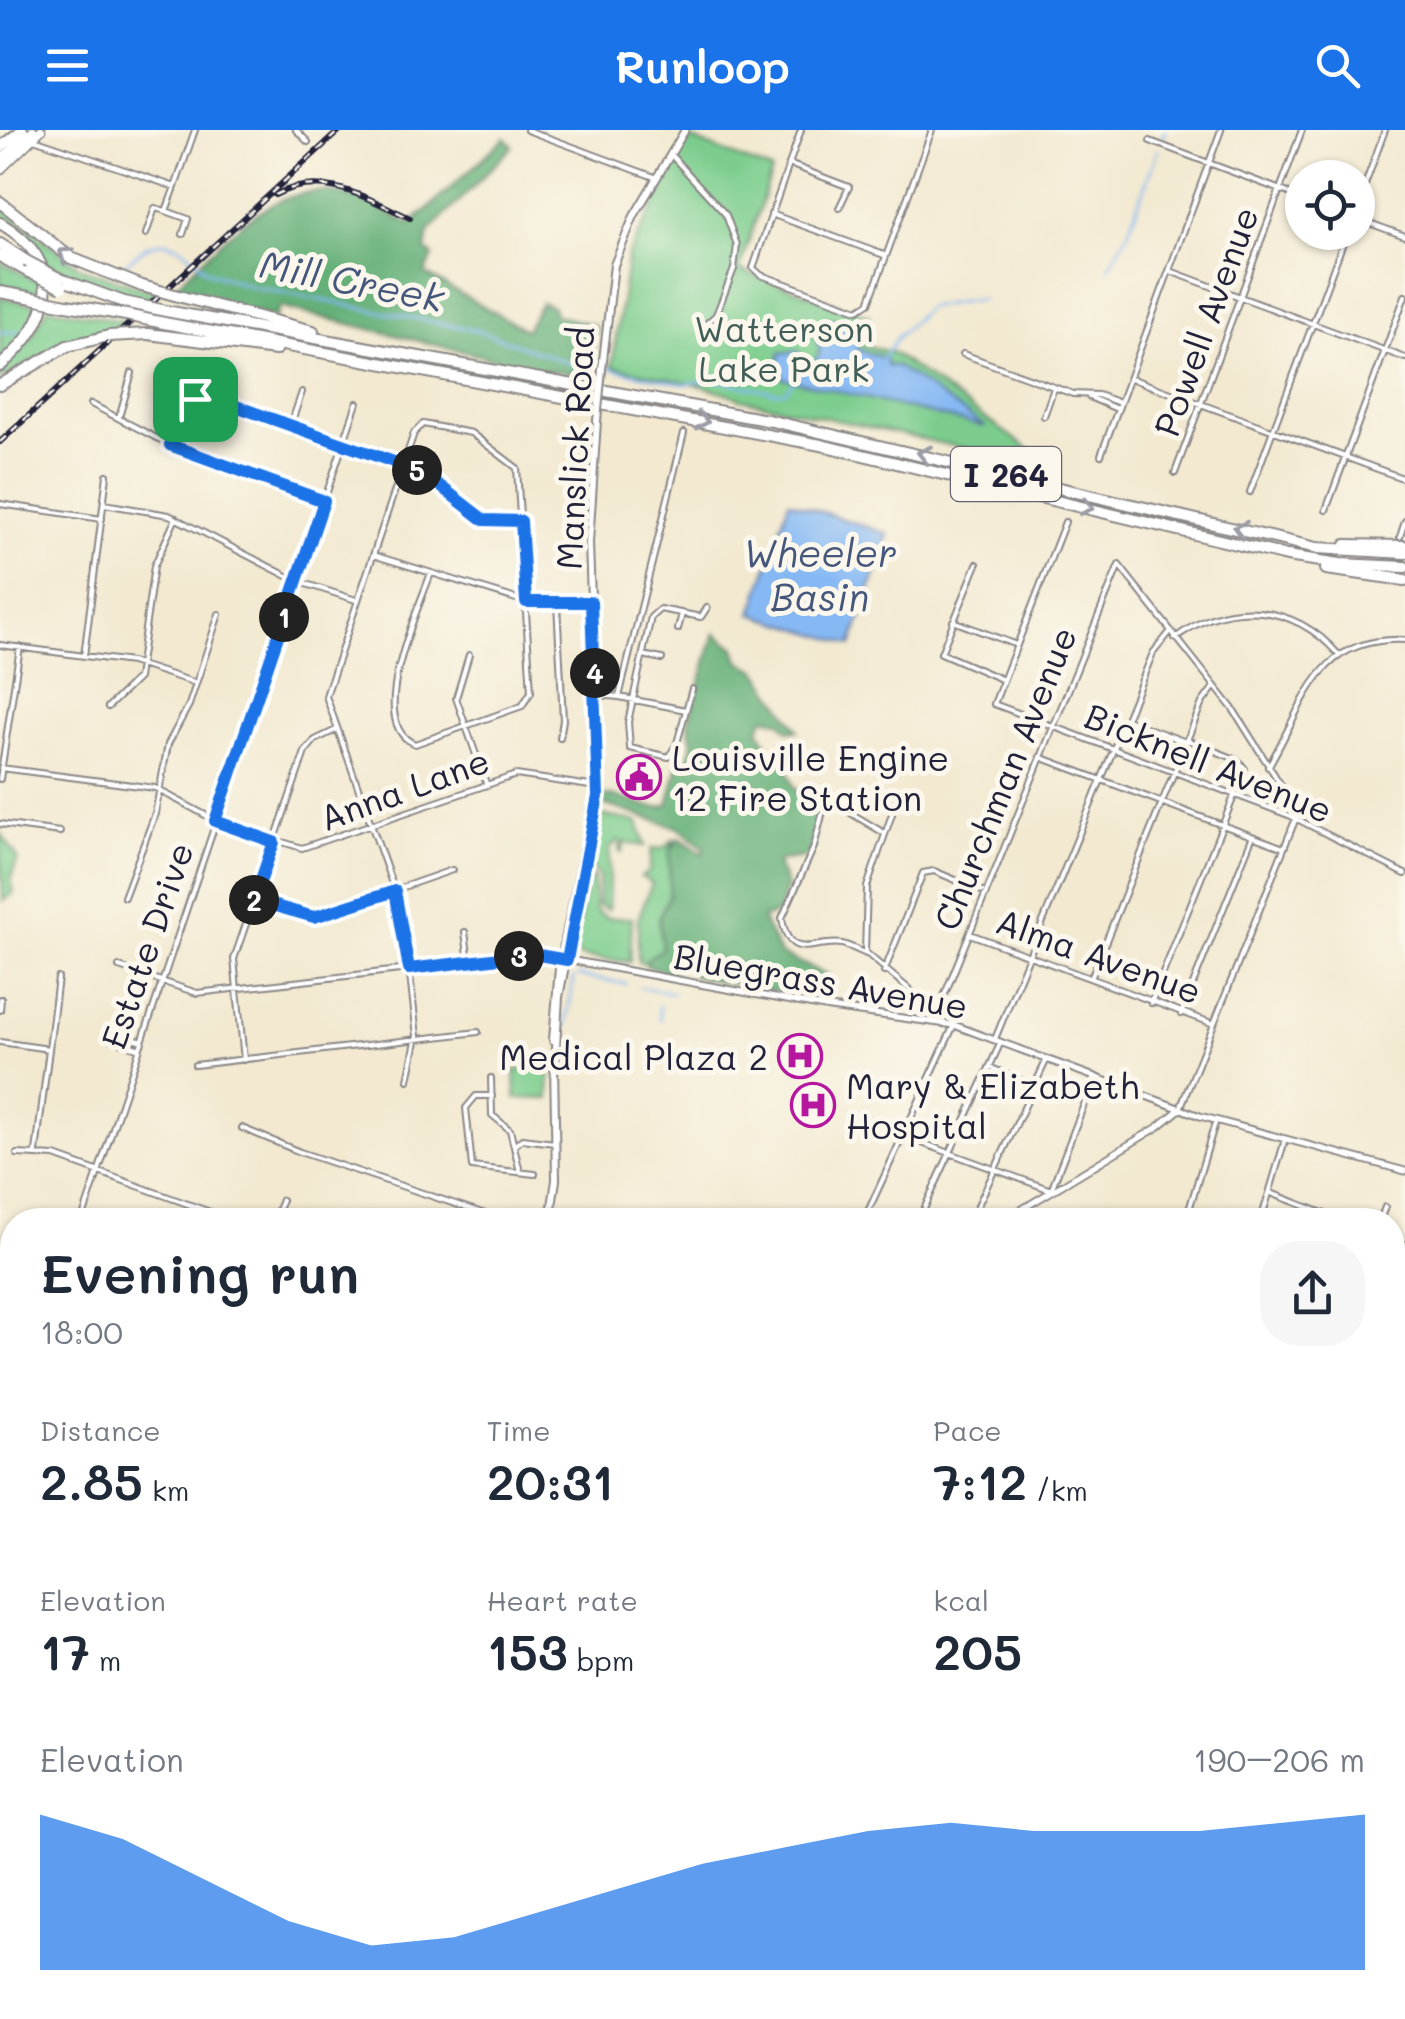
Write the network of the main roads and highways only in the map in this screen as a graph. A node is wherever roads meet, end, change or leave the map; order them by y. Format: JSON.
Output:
{"nodes":[{"id":1,"x":22,"y":130,"type":"edge"},
{"id":2,"x":41,"y":130,"type":"edge"},
{"id":3,"x":685,"y":130,"type":"edge"},
{"id":4,"x":33,"y":134,"type":"edge"},
{"id":5,"x":0,"y":148,"type":"edge"},
{"id":6,"x":0,"y":161,"type":"edge"},
{"id":7,"x":0,"y":170,"type":"edge"},
{"id":8,"x":0,"y":202,"type":"edge"},
{"id":9,"x":0,"y":223,"type":"edge"},
{"id":10,"x":0,"y":244,"type":"edge"},
{"id":11,"x":0,"y":256,"type":"edge"},
{"id":12,"x":27,"y":267,"type":"junction"},
{"id":13,"x":0,"y":292,"type":"edge"},
{"id":14,"x":165,"y":317,"type":"junction"},
{"id":15,"x":357,"y":346,"type":"junction"},
{"id":16,"x":372,"y":361,"type":"junction"},
{"id":17,"x":0,"y":366,"type":"edge"},
{"id":18,"x":0,"y":385,"type":"edge"},
{"id":19,"x":1403,"y":546,"type":"edge"},
{"id":20,"x":1287,"y":556,"type":"junction"},
{"id":21,"x":1405,"y":567,"type":"edge"},
{"id":22,"x":1405,"y":580,"type":"edge"},
{"id":23,"x":553,"y":1208,"type":"edge"}],
"edges":[{"from":1,"to":5,"type":"highway"},
{"from":2,"to":4,"type":"main road"},
{"from":3,"to":23,"type":"main road","name":"Manslick Road","bridge":true},
{"from":4,"to":6,"type":"main road"},
{"from":4,"to":7,"type":"main road"},
{"from":15,"to":8,"type":"highway","one_way":true,"bridge":true},
{"from":9,"to":17,"type":"highway"},
{"from":10,"to":12,"type":"highway","number":"I 264"},
{"from":11,"to":12,"type":"highway"},
{"from":12,"to":14,"type":"highway","number":"I 264","bridge":true},
{"from":13,"to":14,"type":"highway","number":"I 264","bridge":true},
{"from":14,"to":15,"type":"highway","number":"I 264"},
{"from":14,"to":16,"type":"highway","number":"I 264"},
{"from":19,"to":15,"type":"highway","number":"I 264","one_way":true},
{"from":16,"to":18,"type":"highway","bridge":true},
{"from":16,"to":20,"type":"highway","number":"I 264","one_way":true},
{"from":20,"to":21,"type":"highway","number":"I 264"},
{"from":20,"to":22,"type":"highway"}]}
